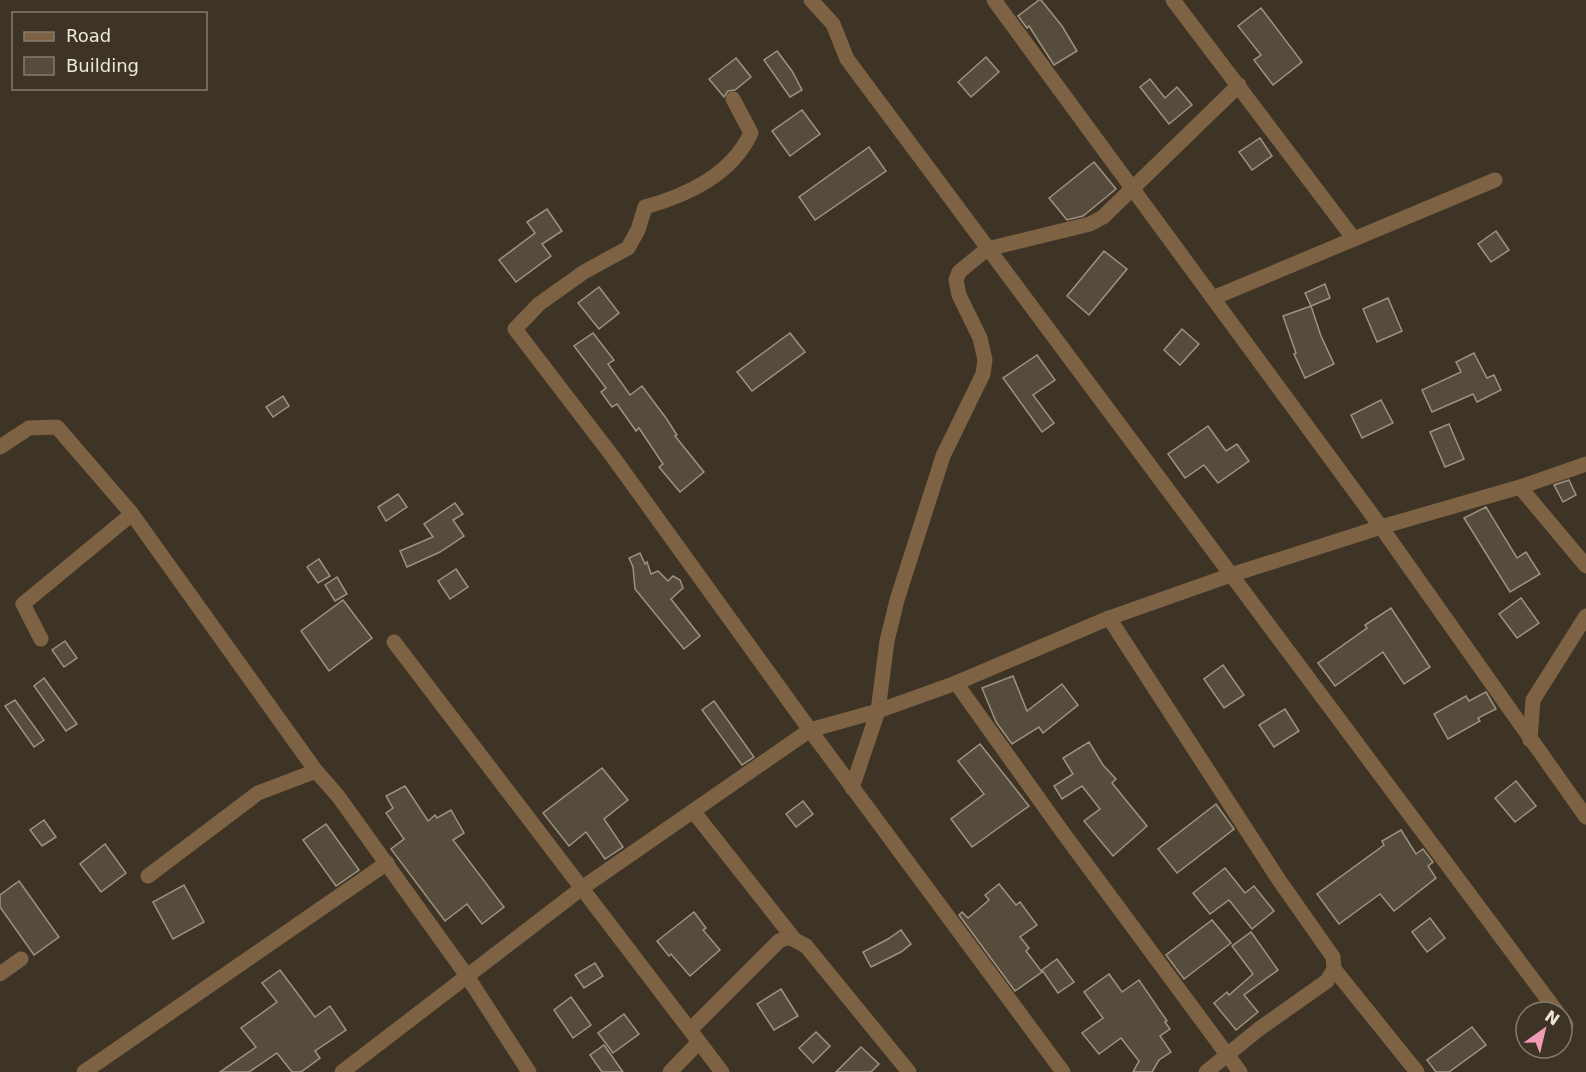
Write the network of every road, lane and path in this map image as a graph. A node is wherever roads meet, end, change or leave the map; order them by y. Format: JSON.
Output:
{"nodes":[{"id":1,"x":811,"y":0,"type":"edge"},
{"id":2,"x":994,"y":0,"type":"edge"},
{"id":3,"x":1173,"y":0,"type":"edge"},
{"id":4,"x":1239,"y":85,"type":"junction"},
{"id":5,"x":733,"y":99,"type":"dead end"},
{"id":6,"x":1495,"y":180,"type":"dead end"},
{"id":7,"x":1133,"y":190,"type":"junction"},
{"id":8,"x":1354,"y":239,"type":"junction"},
{"id":9,"x":987,"y":249,"type":"junction"},
{"id":10,"x":1213,"y":298,"type":"junction"},
{"id":11,"x":0,"y":447,"type":"edge"},
{"id":12,"x":1586,"y":464,"type":"edge"},
{"id":13,"x":1520,"y":487,"type":"junction"},
{"id":14,"x":132,"y":514,"type":"junction"},
{"id":15,"x":1381,"y":527,"type":"junction"},
{"id":16,"x":1586,"y":566,"type":"edge"},
{"id":17,"x":1231,"y":575,"type":"junction"},
{"id":18,"x":1586,"y":616,"type":"edge"},
{"id":19,"x":1108,"y":618,"type":"junction"},
{"id":20,"x":41,"y":639,"type":"dead end"},
{"id":21,"x":394,"y":642,"type":"dead end"},
{"id":22,"x":956,"y":683,"type":"junction"},
{"id":23,"x":878,"y":711,"type":"junction"},
{"id":24,"x":810,"y":730,"type":"junction"},
{"id":25,"x":1530,"y":740,"type":"junction"},
{"id":26,"x":316,"y":771,"type":"junction"},
{"id":27,"x":852,"y":788,"type":"junction"},
{"id":28,"x":693,"y":811,"type":"junction"},
{"id":29,"x":1586,"y":817,"type":"edge"},
{"id":30,"x":387,"y":863,"type":"junction"},
{"id":31,"x":148,"y":876,"type":"dead end"},
{"id":32,"x":582,"y":888,"type":"junction"},
{"id":33,"x":794,"y":939,"type":"junction"},
{"id":34,"x":21,"y":959,"type":"dead end"},
{"id":35,"x":1334,"y":969,"type":"junction"},
{"id":36,"x":0,"y":974,"type":"edge"},
{"id":37,"x":467,"y":976,"type":"junction"},
{"id":38,"x":1548,"y":1000,"type":"edge"},
{"id":39,"x":695,"y":1036,"type":"junction"},
{"id":40,"x":1227,"y":1054,"type":"junction"},
{"id":41,"x":84,"y":1072,"type":"edge"},
{"id":42,"x":342,"y":1072,"type":"edge"},
{"id":43,"x":529,"y":1072,"type":"edge"},
{"id":44,"x":670,"y":1072,"type":"edge"},
{"id":45,"x":722,"y":1072,"type":"edge"},
{"id":46,"x":909,"y":1072,"type":"edge"},
{"id":47,"x":1063,"y":1072,"type":"edge"},
{"id":48,"x":1206,"y":1072,"type":"edge"},
{"id":49,"x":1240,"y":1072,"type":"edge"},
{"id":50,"x":1417,"y":1072,"type":"edge"}],
"edges":[{"from":1,"to":9,"type":"street"},
{"from":2,"to":7,"type":"street"},
{"from":3,"to":4,"type":"street"},
{"from":4,"to":7,"type":"street"},
{"from":4,"to":8,"type":"street"},
{"from":5,"to":24,"type":"street"},
{"from":6,"to":8,"type":"street"},
{"from":7,"to":9,"type":"street"},
{"from":7,"to":10,"type":"street"},
{"from":8,"to":10,"type":"street"},
{"from":9,"to":17,"type":"street"},
{"from":9,"to":23,"type":"street"},
{"from":10,"to":15,"type":"street"},
{"from":11,"to":14,"type":"street"},
{"from":12,"to":13,"type":"street"},
{"from":13,"to":15,"type":"street"},
{"from":13,"to":16,"type":"street"},
{"from":14,"to":20,"type":"street"},
{"from":14,"to":26,"type":"street"},
{"from":15,"to":17,"type":"street"},
{"from":15,"to":25,"type":"street"},
{"from":17,"to":19,"type":"street"},
{"from":17,"to":38,"type":"street"},
{"from":18,"to":25,"type":"street"},
{"from":19,"to":22,"type":"street"},
{"from":19,"to":35,"type":"street"},
{"from":21,"to":32,"type":"street"},
{"from":22,"to":23,"type":"street"},
{"from":22,"to":40,"type":"street"},
{"from":23,"to":24,"type":"street"},
{"from":23,"to":27,"type":"street"},
{"from":24,"to":27,"type":"street"},
{"from":24,"to":28,"type":"street"},
{"from":25,"to":29,"type":"street"},
{"from":26,"to":30,"type":"street"},
{"from":26,"to":31,"type":"street"},
{"from":27,"to":47,"type":"street"},
{"from":28,"to":32,"type":"street"},
{"from":28,"to":33,"type":"street"},
{"from":30,"to":37,"type":"street"},
{"from":30,"to":41,"type":"street"},
{"from":32,"to":37,"type":"street"},
{"from":32,"to":39,"type":"street"},
{"from":33,"to":39,"type":"street"},
{"from":33,"to":46,"type":"street"},
{"from":34,"to":36,"type":"street"},
{"from":35,"to":40,"type":"street"},
{"from":35,"to":50,"type":"street"},
{"from":37,"to":42,"type":"street"},
{"from":37,"to":43,"type":"street"},
{"from":39,"to":44,"type":"street"},
{"from":39,"to":45,"type":"street"},
{"from":40,"to":48,"type":"street"},
{"from":40,"to":49,"type":"street"}]}
